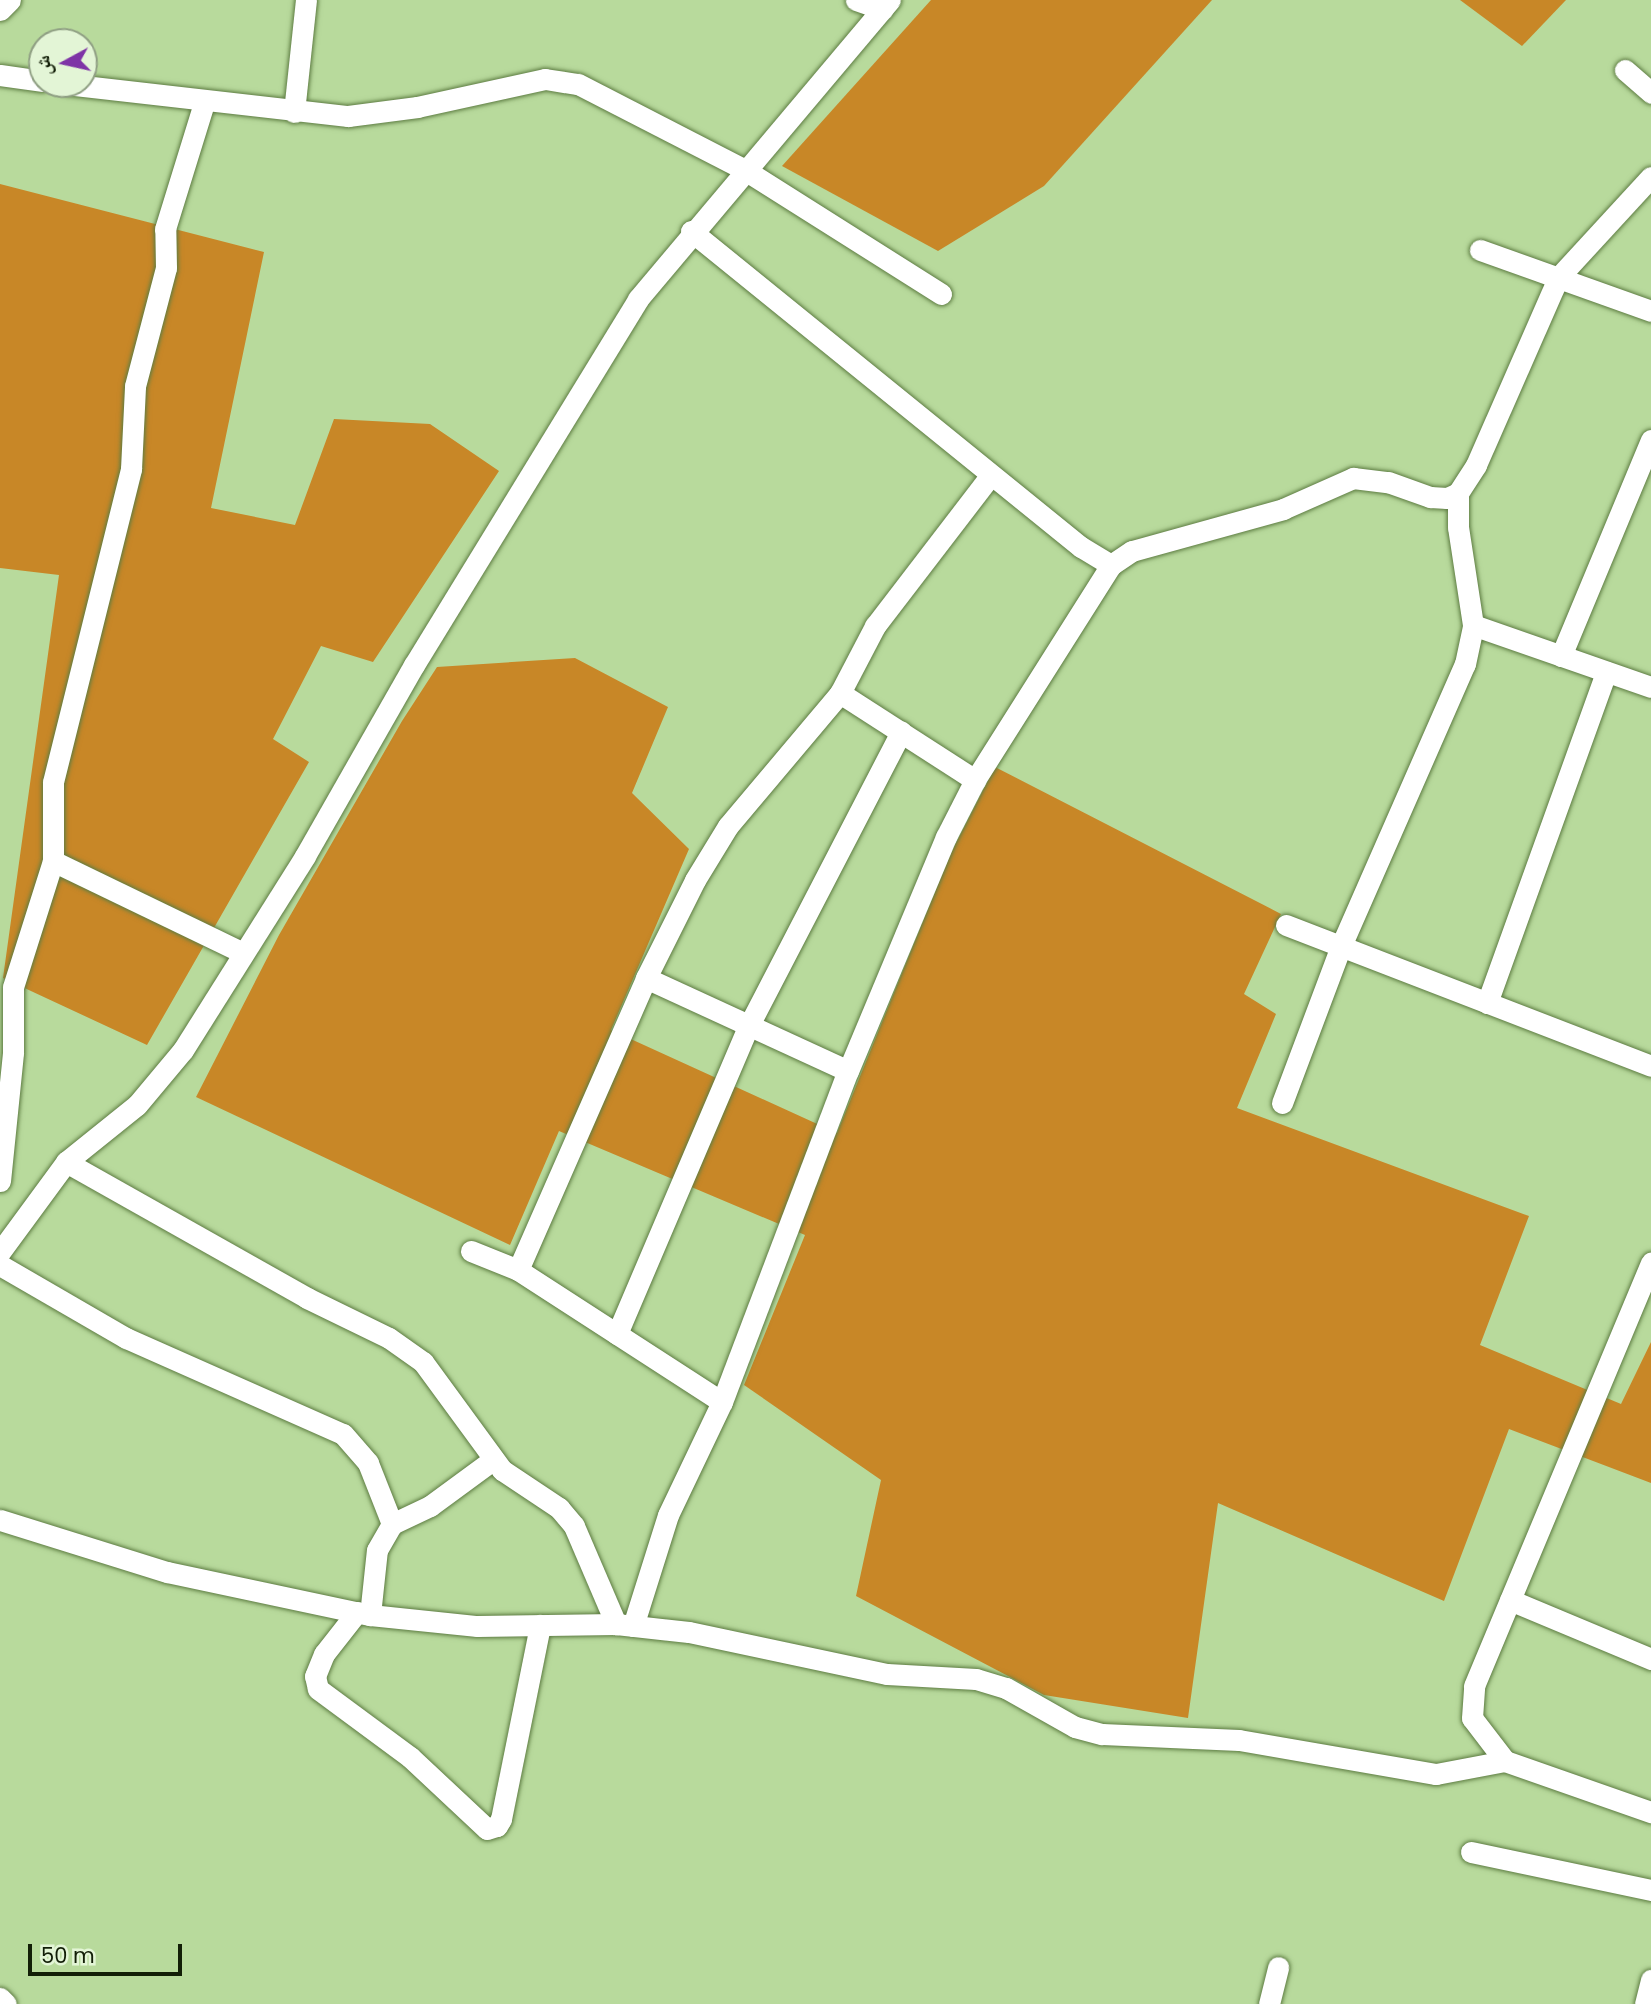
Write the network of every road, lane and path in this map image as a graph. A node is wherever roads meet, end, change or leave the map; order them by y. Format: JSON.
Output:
{"nodes":[{"id":1,"x":10,"y":0,"type":"edge"},
{"id":2,"x":306,"y":0,"type":"edge"},
{"id":3,"x":856,"y":0,"type":"edge"},
{"id":4,"x":886,"y":4,"type":"edge"},
{"id":5,"x":0,"y":10,"type":"edge"},
{"id":6,"x":1625,"y":69,"type":"dead end"},
{"id":7,"x":0,"y":75,"type":"edge"},
{"id":8,"x":28,"y":79,"type":"edge"},
{"id":9,"x":98,"y":88,"type":"edge"},
{"id":10,"x":1651,"y":93,"type":"edge"},
{"id":11,"x":204,"y":103,"type":"junction"},
{"id":12,"x":294,"y":112,"type":"junction"},
{"id":13,"x":745,"y":170,"type":"junction"},
{"id":14,"x":1651,"y":177,"type":"edge"},
{"id":15,"x":691,"y":231,"type":"junction"},
{"id":16,"x":1480,"y":250,"type":"dead end"},
{"id":17,"x":1558,"y":278,"type":"junction"},
{"id":18,"x":941,"y":295,"type":"dead end"},
{"id":19,"x":1651,"y":311,"type":"edge"},
{"id":20,"x":1651,"y":440,"type":"edge"},
{"id":21,"x":991,"y":475,"type":"junction"},
{"id":22,"x":1458,"y":493,"type":"junction"},
{"id":23,"x":1111,"y":565,"type":"junction"},
{"id":24,"x":1473,"y":625,"type":"junction"},
{"id":25,"x":1561,"y":656,"type":"junction"},
{"id":26,"x":1606,"y":672,"type":"junction"},
{"id":27,"x":1651,"y":687,"type":"edge"},
{"id":28,"x":840,"y":694,"type":"junction"},
{"id":29,"x":901,"y":732,"type":"junction"},
{"id":30,"x":975,"y":780,"type":"junction"},
{"id":31,"x":53,"y":862,"type":"junction"},
{"id":32,"x":1286,"y":925,"type":"dead end"},
{"id":33,"x":1341,"y":946,"type":"junction"},
{"id":34,"x":243,"y":953,"type":"junction"},
{"id":35,"x":646,"y":978,"type":"junction"},
{"id":36,"x":1487,"y":1003,"type":"junction"},
{"id":37,"x":747,"y":1029,"type":"junction"},
{"id":38,"x":1651,"y":1066,"type":"edge"},
{"id":39,"x":848,"y":1071,"type":"junction"},
{"id":40,"x":1282,"y":1103,"type":"dead end"},
{"id":41,"x":66,"y":1162,"type":"junction"},
{"id":42,"x":0,"y":1181,"type":"edge"},
{"id":43,"x":471,"y":1251,"type":"dead end"},
{"id":44,"x":0,"y":1252,"type":"edge"},
{"id":45,"x":1651,"y":1263,"type":"edge"},
{"id":46,"x":0,"y":1265,"type":"edge"},
{"id":47,"x":518,"y":1270,"type":"junction"},
{"id":48,"x":617,"y":1334,"type":"junction"},
{"id":49,"x":722,"y":1402,"type":"junction"},
{"id":50,"x":494,"y":1459,"type":"junction"},
{"id":51,"x":0,"y":1520,"type":"edge"},
{"id":52,"x":392,"y":1524,"type":"junction"},
{"id":53,"x":1510,"y":1600,"type":"junction"},
{"id":54,"x":364,"y":1613,"type":"junction"},
{"id":55,"x":624,"y":1625,"type":"junction"},
{"id":56,"x":540,"y":1626,"type":"junction"},
{"id":57,"x":1651,"y":1659,"type":"edge"},
{"id":58,"x":1505,"y":1761,"type":"junction"},
{"id":59,"x":1651,"y":1812,"type":"edge"},
{"id":60,"x":1471,"y":1852,"type":"dead end"},
{"id":61,"x":1651,"y":1890,"type":"edge"},
{"id":62,"x":1278,"y":1967,"type":"dead end"},
{"id":63,"x":1651,"y":1980,"type":"edge"},
{"id":64,"x":0,"y":1998,"type":"edge"},
{"id":65,"x":6,"y":2004,"type":"edge"},
{"id":66,"x":1269,"y":2004,"type":"edge"},
{"id":67,"x":1646,"y":2004,"type":"edge"}],
"edges":[{"from":1,"to":5,"type":"street"},
{"from":2,"to":12,"type":"street"},
{"from":3,"to":4,"type":"street"},
{"from":4,"to":13,"type":"street"},
{"from":6,"to":10,"type":"street"},
{"from":7,"to":8,"type":"street"},
{"from":9,"to":11,"type":"street"},
{"from":11,"to":12,"type":"street"},
{"from":11,"to":31,"type":"street"},
{"from":12,"to":13,"type":"street"},
{"from":13,"to":15,"type":"street"},
{"from":13,"to":18,"type":"street"},
{"from":14,"to":17,"type":"street"},
{"from":15,"to":21,"type":"street"},
{"from":15,"to":34,"type":"street"},
{"from":16,"to":17,"type":"street"},
{"from":17,"to":19,"type":"street"},
{"from":17,"to":22,"type":"street"},
{"from":20,"to":25,"type":"street"},
{"from":21,"to":23,"type":"street"},
{"from":21,"to":28,"type":"street"},
{"from":22,"to":23,"type":"street"},
{"from":22,"to":24,"type":"street"},
{"from":23,"to":30,"type":"street"},
{"from":24,"to":25,"type":"street"},
{"from":24,"to":33,"type":"street"},
{"from":25,"to":26,"type":"street"},
{"from":26,"to":27,"type":"street"},
{"from":26,"to":36,"type":"street"},
{"from":28,"to":29,"type":"street"},
{"from":28,"to":35,"type":"street"},
{"from":29,"to":30,"type":"street"},
{"from":29,"to":37,"type":"street"},
{"from":30,"to":39,"type":"street"},
{"from":31,"to":34,"type":"street"},
{"from":31,"to":42,"type":"street"},
{"from":32,"to":33,"type":"street"},
{"from":33,"to":36,"type":"street"},
{"from":33,"to":40,"type":"street"},
{"from":34,"to":41,"type":"street"},
{"from":35,"to":37,"type":"street"},
{"from":35,"to":47,"type":"street"},
{"from":36,"to":38,"type":"street"},
{"from":37,"to":39,"type":"street"},
{"from":37,"to":48,"type":"street"},
{"from":39,"to":49,"type":"street"},
{"from":41,"to":44,"type":"street"},
{"from":41,"to":50,"type":"street"},
{"from":43,"to":47,"type":"street"},
{"from":45,"to":53,"type":"street"},
{"from":46,"to":52,"type":"street"},
{"from":47,"to":48,"type":"street"},
{"from":48,"to":49,"type":"street"},
{"from":49,"to":55,"type":"street"},
{"from":50,"to":52,"type":"street"},
{"from":50,"to":55,"type":"street"},
{"from":51,"to":54,"type":"street"},
{"from":52,"to":54,"type":"street"},
{"from":53,"to":57,"type":"street"},
{"from":53,"to":58,"type":"street"},
{"from":54,"to":56,"type":"street"},
{"from":54,"to":56,"type":"street"},
{"from":55,"to":56,"type":"street"},
{"from":55,"to":58,"type":"street"},
{"from":58,"to":59,"type":"street"},
{"from":60,"to":61,"type":"street"},
{"from":62,"to":66,"type":"street"},
{"from":63,"to":67,"type":"street"},
{"from":64,"to":65,"type":"street"}]}
